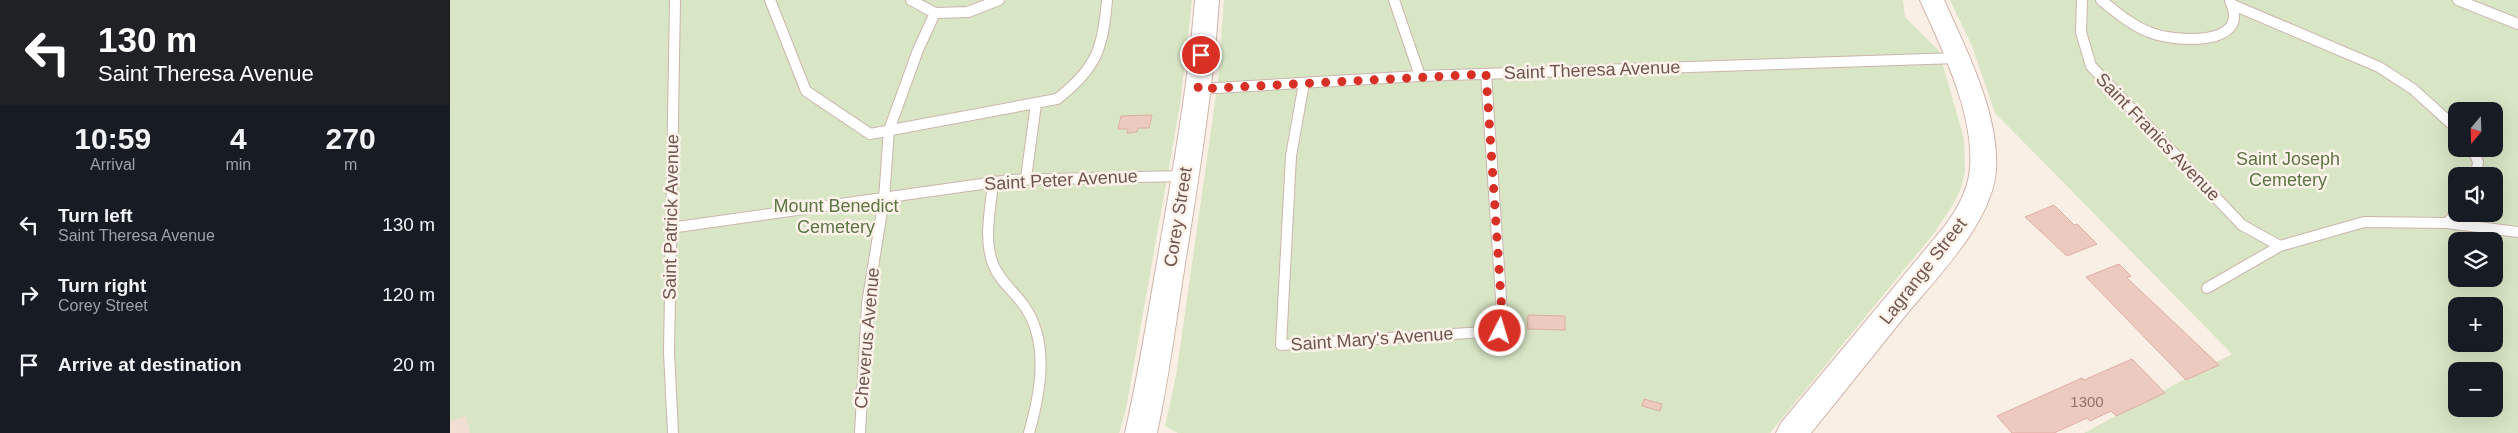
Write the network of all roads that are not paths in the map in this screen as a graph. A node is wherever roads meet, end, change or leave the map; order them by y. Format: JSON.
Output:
{"nodes":[{"id":1,"x":675,"y":0,"type":"edge"},
{"id":2,"x":770,"y":0,"type":"edge"},
{"id":3,"x":911,"y":0,"type":"edge"},
{"id":4,"x":999,"y":0,"type":"edge"},
{"id":5,"x":1107,"y":0,"type":"edge"},
{"id":6,"x":1207,"y":0,"type":"edge"},
{"id":7,"x":1394,"y":0,"type":"edge"},
{"id":8,"x":1932,"y":0,"type":"edge"},
{"id":9,"x":2082,"y":0,"type":"edge"},
{"id":10,"x":2101,"y":0,"type":"edge"},
{"id":11,"x":2458,"y":0,"type":"edge"},
{"id":12,"x":2231,"y":3,"type":"edge"},
{"id":13,"x":935,"y":13,"type":"junction"},
{"id":14,"x":2518,"y":24,"type":"edge"},
{"id":15,"x":1957,"y":58,"type":"junction"},
{"id":16,"x":1486,"y":74,"type":"junction"},
{"id":17,"x":1420,"y":76,"type":"junction"},
{"id":18,"x":1304,"y":82,"type":"junction"},
{"id":19,"x":1198,"y":89,"type":"junction"},
{"id":20,"x":1036,"y":104,"type":"junction"},
{"id":21,"x":2448,"y":121,"type":"edge"},
{"id":22,"x":889,"y":130,"type":"junction"},
{"id":23,"x":1185,"y":176,"type":"junction"},
{"id":24,"x":1026,"y":178,"type":"junction"},
{"id":25,"x":993,"y":181,"type":"junction"},
{"id":26,"x":884,"y":199,"type":"junction"},
{"id":27,"x":2447,"y":223,"type":"joint"},
{"id":28,"x":670,"y":228,"type":"junction"},
{"id":29,"x":2518,"y":232,"type":"edge"},
{"id":30,"x":2280,"y":246,"type":"junction"},
{"id":31,"x":2208,"y":288,"type":"dead end"},
{"id":32,"x":673,"y":433,"type":"edge"},
{"id":33,"x":860,"y":433,"type":"edge"},
{"id":34,"x":1028,"y":433,"type":"edge"},
{"id":35,"x":1141,"y":433,"type":"edge"},
{"id":36,"x":1792,"y":433,"type":"edge"}],
"edges":[{"from":1,"to":28,"type":"lane","name":"Saint Patrick Avenue"},
{"from":2,"to":22,"type":"lane"},
{"from":3,"to":13,"type":"lane"},
{"from":4,"to":13,"type":"lane"},
{"from":5,"to":20,"type":"lane"},
{"from":6,"to":19,"type":"main road","name":"Corey Street"},
{"from":7,"to":17,"type":"lane"},
{"from":8,"to":15,"type":"main road","name":"Lagrange Street"},
{"from":9,"to":30,"type":"lane","name":"Saint Franics Avenue"},
{"from":10,"to":12,"type":"lane"},
{"from":11,"to":14,"type":"lane"},
{"from":12,"to":21,"type":"lane"},
{"from":13,"to":22,"type":"lane","name":"Cheverus Avenue"},
{"from":15,"to":16,"type":"lane","name":"Saint Theresa Avenue"},
{"from":15,"to":36,"type":"main road","name":"Lagrange Street"},
{"from":16,"to":17,"type":"lane","name":"Saint Theresa Avenue"},
{"from":16,"to":18,"type":"lane","name":"Saint Mary's Avenue"},
{"from":17,"to":18,"type":"lane","name":"Saint Theresa Avenue"},
{"from":18,"to":19,"type":"lane","name":"Saint Theresa Avenue"},
{"from":19,"to":23,"type":"main road","name":"Corey Street"},
{"from":20,"to":22,"type":"lane"},
{"from":20,"to":24,"type":"lane"},
{"from":22,"to":26,"type":"lane","name":"Cheverus Avenue"},
{"from":23,"to":24,"type":"lane","name":"Saint Peter Avenue"},
{"from":23,"to":35,"type":"main road","name":"Corey Street"},
{"from":24,"to":25,"type":"lane","name":"Saint Peter Avenue"},
{"from":25,"to":26,"type":"lane","name":"Saint Peter Avenue"},
{"from":25,"to":34,"type":"lane"},
{"from":26,"to":28,"type":"lane","name":"Saint Peter Avenue"},
{"from":26,"to":33,"type":"lane","name":"Cheverus Avenue"},
{"from":27,"to":29,"type":"lane"},
{"from":27,"to":30,"type":"lane"},
{"from":28,"to":32,"type":"lane","name":"Saint Patrick Avenue"},
{"from":30,"to":31,"type":"lane"}]}
